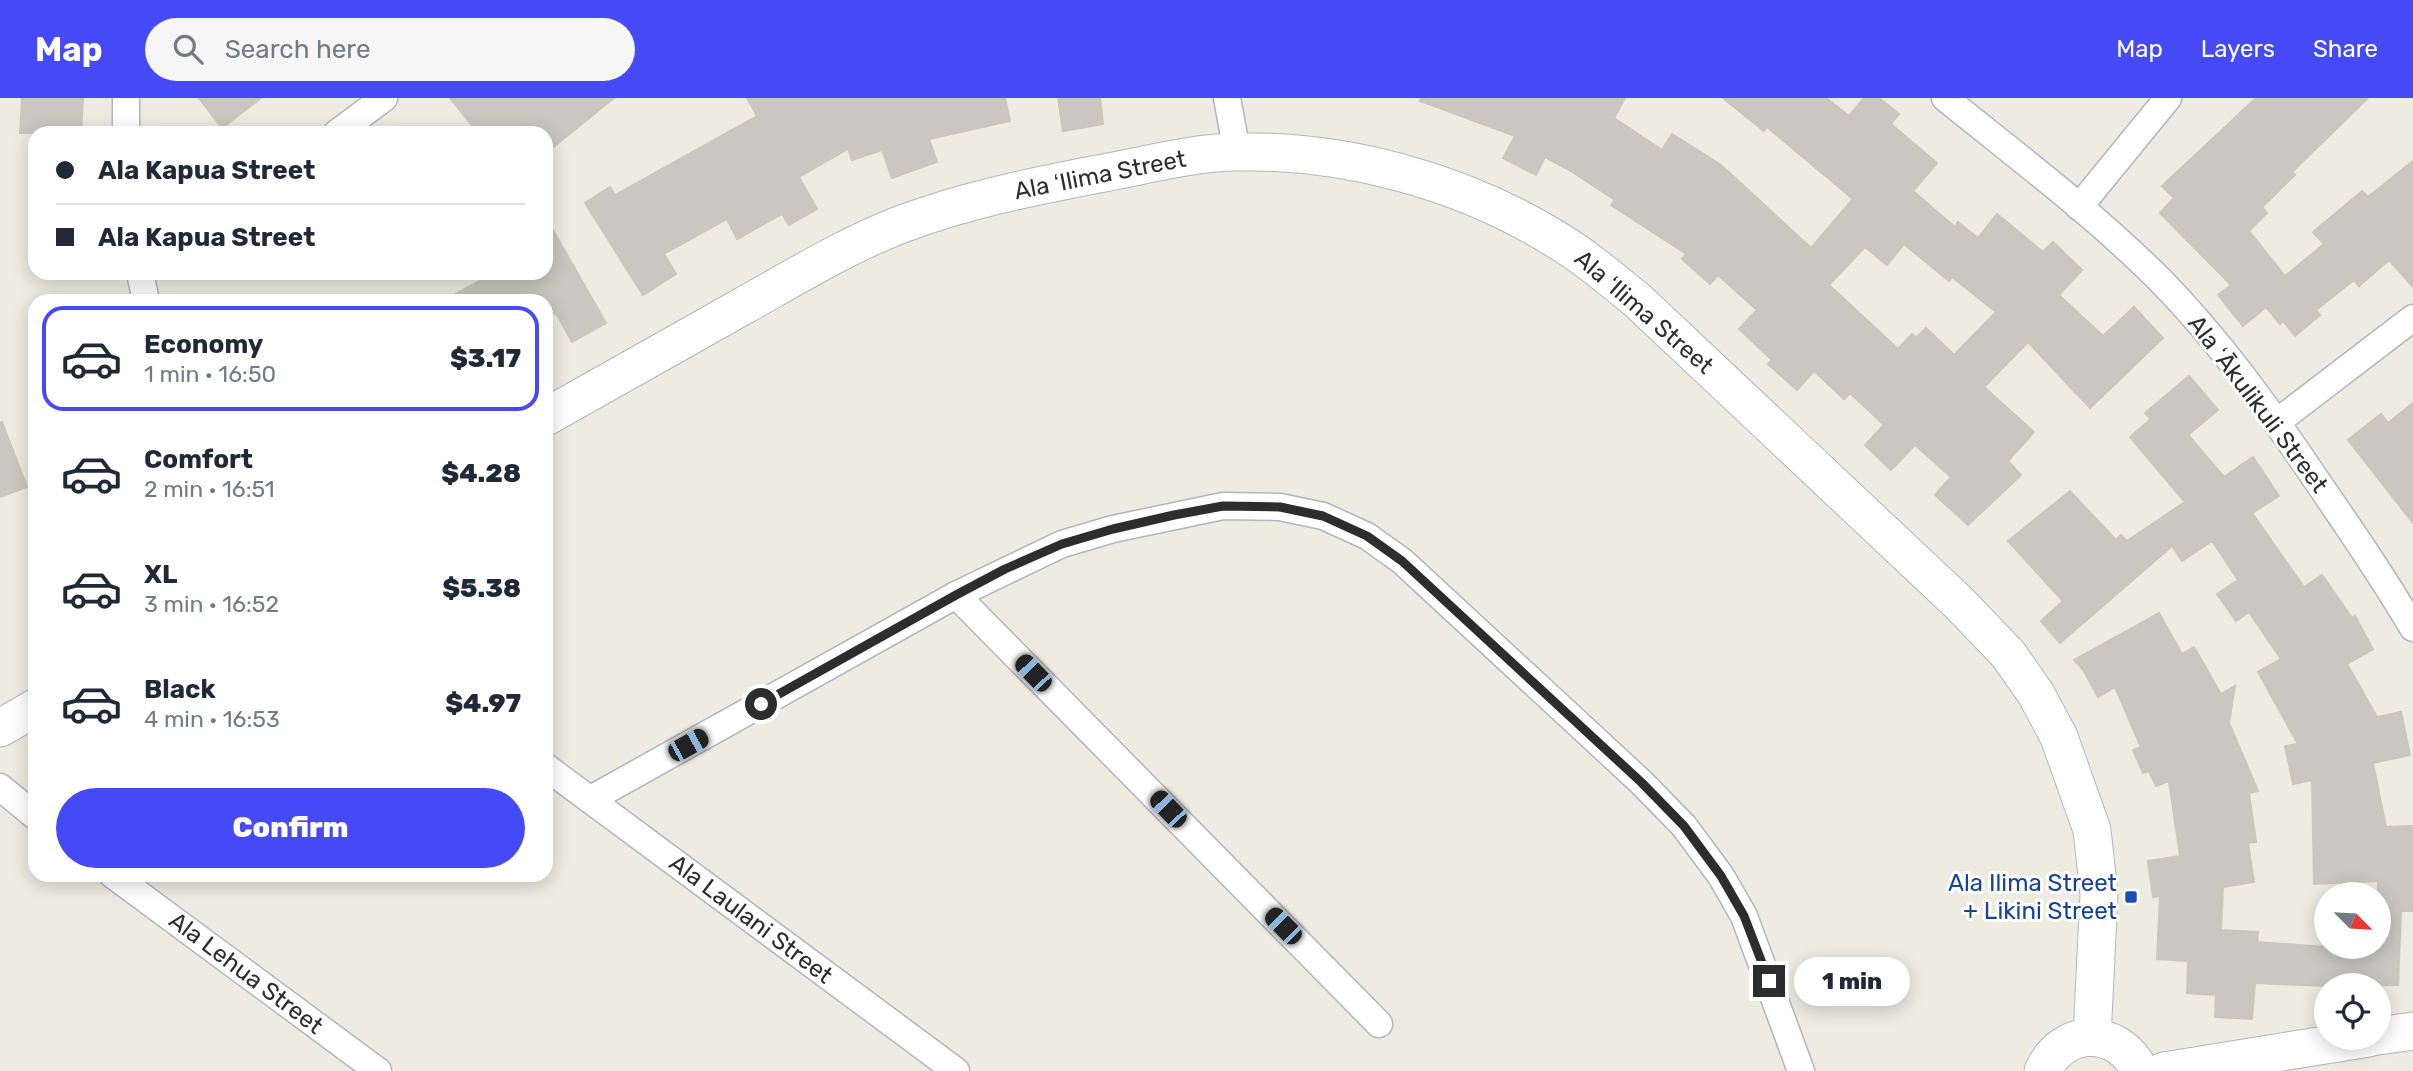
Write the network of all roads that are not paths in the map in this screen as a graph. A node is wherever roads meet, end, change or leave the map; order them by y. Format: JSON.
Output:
{"nodes":[{"id":1,"x":126,"y":98,"type":"edge"},
{"id":2,"x":384,"y":98,"type":"edge"},
{"id":3,"x":1227,"y":98,"type":"edge"},
{"id":4,"x":1945,"y":98,"type":"edge"},
{"id":5,"x":2168,"y":98,"type":"edge"},
{"id":6,"x":126,"y":126,"type":"edge"},
{"id":7,"x":346,"y":126,"type":"edge"},
{"id":8,"x":1237,"y":152,"type":"junction"},
{"id":9,"x":2079,"y":207,"type":"junction"},
{"id":10,"x":2413,"y":318,"type":"edge"},
{"id":11,"x":553,"y":413,"type":"edge"},
{"id":12,"x":2277,"y":422,"type":"junction"},
{"id":13,"x":956,"y":595,"type":"junction"},
{"id":14,"x":2413,"y":628,"type":"edge"},
{"id":15,"x":28,"y":712,"type":"edge"},
{"id":16,"x":0,"y":728,"type":"edge"},
{"id":17,"x":553,"y":772,"type":"edge"},
{"id":18,"x":0,"y":787,"type":"edge"},
{"id":19,"x":591,"y":799,"type":"junction"},
{"id":20,"x":28,"y":810,"type":"edge"},
{"id":21,"x":122,"y":882,"type":"edge"},
{"id":22,"x":1379,"y":1024,"type":"dead end"},
{"id":23,"x":2413,"y":1031,"type":"edge"},
{"id":24,"x":2391,"y":1034,"type":"edge"},
{"id":25,"x":2092,"y":1037,"type":"junction"},
{"id":26,"x":2314,"y":1047,"type":"edge"},
{"id":27,"x":378,"y":1071,"type":"edge"},
{"id":28,"x":957,"y":1071,"type":"edge"},
{"id":29,"x":1801,"y":1071,"type":"edge"},
{"id":30,"x":2043,"y":1071,"type":"edge"},
{"id":31,"x":2140,"y":1071,"type":"edge"},
{"id":32,"x":2164,"y":1071,"type":"edge"}],
"edges":[{"from":1,"to":6,"type":"street"},
{"from":2,"to":7,"type":"street"},
{"from":3,"to":8,"type":"street"},
{"from":4,"to":9,"type":"street","name":"Ala ʻĀkulikuli Street"},
{"from":5,"to":9,"type":"street"},
{"from":8,"to":11,"type":"street","name":"Ala ʻIlima Street"},
{"from":8,"to":25,"type":"street","name":"Ala ʻIlima Street"},
{"from":9,"to":12,"type":"street","name":"Ala ʻĀkulikuli Street"},
{"from":10,"to":12,"type":"street"},
{"from":12,"to":14,"type":"street","name":"Ala ʻĀkulikuli Street"},
{"from":13,"to":19,"type":"street"},
{"from":13,"to":22,"type":"street"},
{"from":13,"to":29,"type":"street"},
{"from":15,"to":16,"type":"street"},
{"from":17,"to":19,"type":"street","name":"Ala Laulani Street"},
{"from":18,"to":20,"type":"street"},
{"from":19,"to":28,"type":"street","name":"Ala Laulani Street"},
{"from":21,"to":27,"type":"street","name":"Ala Lehua Street"},
{"from":23,"to":24,"type":"street"},
{"from":25,"to":30,"type":"street"},
{"from":25,"to":31,"type":"street"},
{"from":26,"to":32,"type":"street"}]}
